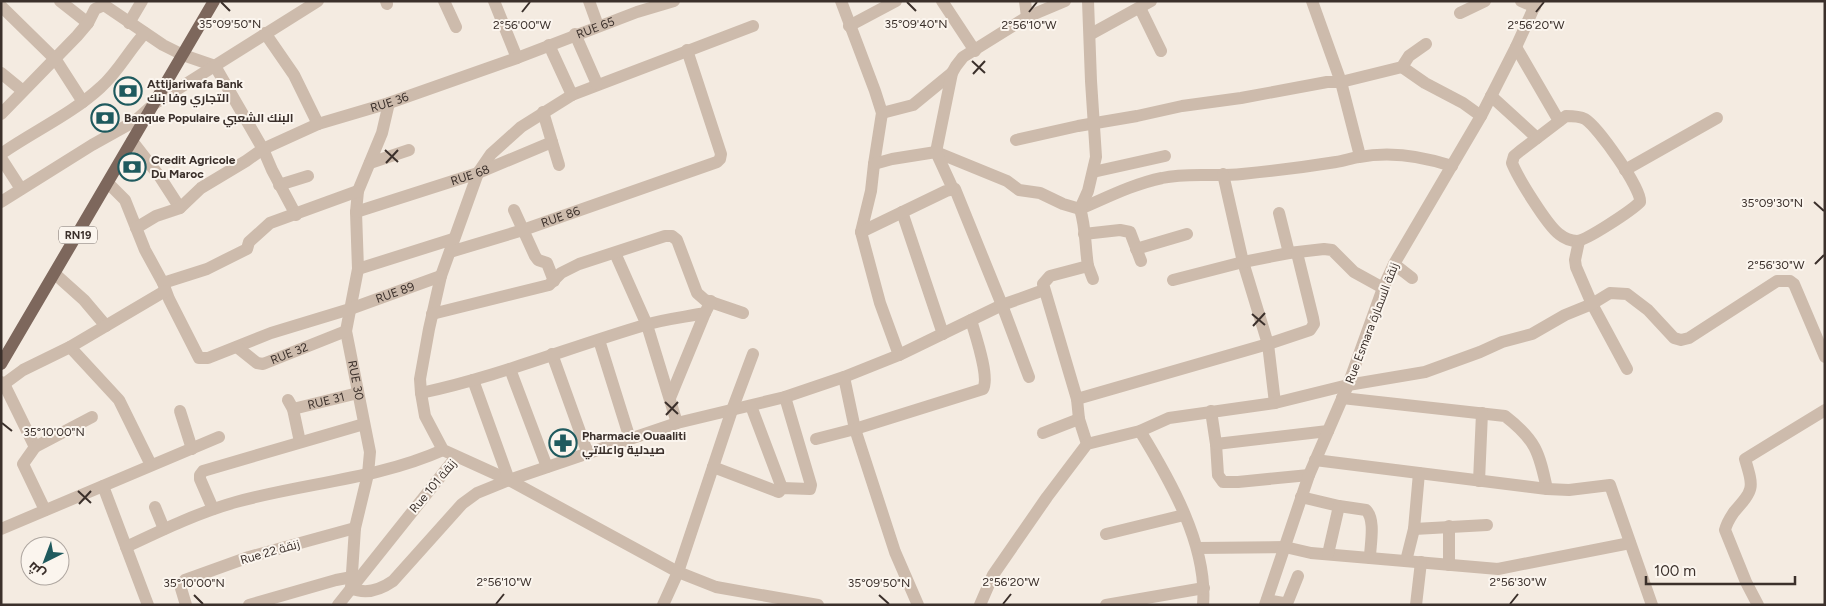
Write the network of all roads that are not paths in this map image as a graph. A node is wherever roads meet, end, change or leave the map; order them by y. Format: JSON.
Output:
{"nodes":[{"id":1,"x":60,"y":1,"type":"edge"},
{"id":2,"x":142,"y":1,"type":"edge"},
{"id":3,"x":214,"y":1,"type":"edge"},
{"id":4,"x":318,"y":1,"type":"edge"},
{"id":5,"x":444,"y":1,"type":"edge"},
{"id":6,"x":494,"y":1,"type":"edge"},
{"id":7,"x":589,"y":1,"type":"edge"},
{"id":8,"x":674,"y":1,"type":"edge"},
{"id":9,"x":841,"y":1,"type":"edge"},
{"id":10,"x":896,"y":1,"type":"edge"},
{"id":11,"x":942,"y":1,"type":"edge"},
{"id":12,"x":1025,"y":1,"type":"edge"},
{"id":13,"x":1066,"y":1,"type":"edge"},
{"id":14,"x":1088,"y":1,"type":"edge"},
{"id":15,"x":1312,"y":1,"type":"edge"},
{"id":16,"x":1485,"y":1,"type":"edge"},
{"id":17,"x":1521,"y":1,"type":"edge"},
{"id":18,"x":1146,"y":4,"type":"edge"},
{"id":19,"x":1536,"y":4,"type":"edge"},
{"id":20,"x":1,"y":6,"type":"edge"},
{"id":21,"x":635,"y":6,"type":"edge"},
{"id":22,"x":1460,"y":13,"type":"dead end"},
{"id":23,"x":1027,"y":16,"type":"junction"},
{"id":24,"x":88,"y":23,"type":"junction"},
{"id":25,"x":129,"y":23,"type":"junction"},
{"id":26,"x":456,"y":26,"type":"dead end"},
{"id":27,"x":598,"y":26,"type":"junction"},
{"id":28,"x":753,"y":26,"type":"dead end"},
{"id":29,"x":849,"y":26,"type":"junction"},
{"id":30,"x":145,"y":32,"type":"junction"},
{"id":31,"x":265,"y":33,"type":"junction"},
{"id":32,"x":575,"y":34,"type":"junction"},
{"id":33,"x":1091,"y":34,"type":"junction"},
{"id":34,"x":1426,"y":44,"type":"dead end"},
{"id":35,"x":549,"y":45,"type":"junction"},
{"id":36,"x":1516,"y":47,"type":"junction"},
{"id":37,"x":687,"y":50,"type":"junction"},
{"id":38,"x":975,"y":51,"type":"junction"},
{"id":39,"x":1161,"y":51,"type":"dead end"},
{"id":40,"x":184,"y":55,"type":"junction"},
{"id":41,"x":517,"y":58,"type":"junction"},
{"id":42,"x":56,"y":60,"type":"junction"},
{"id":43,"x":215,"y":66,"type":"junction"},
{"id":44,"x":1402,"y":67,"type":"junction"},
{"id":45,"x":1,"y":73,"type":"edge"},
{"id":46,"x":952,"y":74,"type":"junction"},
{"id":47,"x":1341,"y":82,"type":"junction"},
{"id":48,"x":597,"y":84,"type":"junction"},
{"id":49,"x":23,"y":91,"type":"junction"},
{"id":50,"x":572,"y":95,"type":"junction"},
{"id":51,"x":1491,"y":96,"type":"junction"},
{"id":52,"x":83,"y":102,"type":"junction"},
{"id":53,"x":389,"y":103,"type":"junction"},
{"id":54,"x":154,"y":104,"type":"junction"},
{"id":55,"x":543,"y":112,"type":"junction"},
{"id":56,"x":882,"y":113,"type":"junction"},
{"id":57,"x":1,"y":114,"type":"edge"},
{"id":58,"x":1481,"y":116,"type":"junction"},
{"id":59,"x":1717,"y":118,"type":"dead end"},
{"id":60,"x":1559,"y":121,"type":"junction"},
{"id":61,"x":1094,"y":123,"type":"junction"},
{"id":62,"x":318,"y":124,"type":"junction"},
{"id":63,"x":1537,"y":138,"type":"junction"},
{"id":64,"x":1016,"y":140,"type":"dead end"},
{"id":65,"x":132,"y":141,"type":"junction"},
{"id":66,"x":552,"y":142,"type":"junction"},
{"id":67,"x":262,"y":148,"type":"junction"},
{"id":68,"x":409,"y":150,"type":"dead end"},
{"id":69,"x":936,"y":152,"type":"junction"},
{"id":70,"x":1,"y":156,"type":"edge"},
{"id":71,"x":1165,"y":156,"type":"dead end"},
{"id":72,"x":1360,"y":156,"type":"junction"},
{"id":73,"x":370,"y":163,"type":"junction"},
{"id":74,"x":874,"y":164,"type":"junction"},
{"id":75,"x":559,"y":165,"type":"dead end"},
{"id":76,"x":1452,"y":166,"type":"junction"},
{"id":77,"x":1625,"y":170,"type":"junction"},
{"id":78,"x":478,"y":172,"type":"junction"},
{"id":79,"x":1093,"y":172,"type":"junction"},
{"id":80,"x":1223,"y":174,"type":"junction"},
{"id":81,"x":308,"y":176,"type":"dead end"},
{"id":82,"x":108,"y":183,"type":"junction"},
{"id":83,"x":279,"y":186,"type":"junction"},
{"id":84,"x":21,"y":189,"type":"junction"},
{"id":85,"x":953,"y":189,"type":"junction"},
{"id":86,"x":358,"y":191,"type":"junction"},
{"id":87,"x":1,"y":202,"type":"edge"},
{"id":88,"x":180,"y":208,"type":"junction"},
{"id":89,"x":1080,"y":209,"type":"junction"},
{"id":90,"x":514,"y":210,"type":"dead end"},
{"id":91,"x":356,"y":212,"type":"junction"},
{"id":92,"x":902,"y":212,"type":"junction"},
{"id":93,"x":1279,"y":213,"type":"dead end"},
{"id":94,"x":296,"y":215,"type":"junction"},
{"id":95,"x":136,"y":228,"type":"junction"},
{"id":96,"x":523,"y":230,"type":"junction"},
{"id":97,"x":861,"y":232,"type":"junction"},
{"id":98,"x":1084,"y":234,"type":"junction"},
{"id":99,"x":1187,"y":234,"type":"dead end"},
{"id":100,"x":453,"y":239,"type":"junction"},
{"id":101,"x":1578,"y":241,"type":"junction"},
{"id":102,"x":450,"y":252,"type":"junction"},
{"id":103,"x":615,"y":253,"type":"junction"},
{"id":104,"x":1293,"y":253,"type":"junction"},
{"id":105,"x":1243,"y":262,"type":"junction"},
{"id":106,"x":1394,"y":264,"type":"junction"},
{"id":107,"x":1088,"y":266,"type":"junction"},
{"id":108,"x":358,"y":269,"type":"junction"},
{"id":109,"x":55,"y":274,"type":"junction"},
{"id":110,"x":441,"y":276,"type":"junction"},
{"id":111,"x":1412,"y":278,"type":"dead end"},
{"id":112,"x":1093,"y":279,"type":"dead end"},
{"id":113,"x":1173,"y":280,"type":"dead end"},
{"id":114,"x":554,"y":281,"type":"junction"},
{"id":115,"x":164,"y":287,"type":"junction"},
{"id":116,"x":1383,"y":288,"type":"junction"},
{"id":117,"x":1044,"y":290,"type":"junction"},
{"id":118,"x":711,"y":301,"type":"junction"},
{"id":119,"x":1592,"y":304,"type":"junction"},
{"id":120,"x":1002,"y":306,"type":"junction"},
{"id":121,"x":350,"y":308,"type":"junction"},
{"id":122,"x":705,"y":313,"type":"junction"},
{"id":123,"x":743,"y":313,"type":"dead end"},
{"id":124,"x":432,"y":314,"type":"junction"},
{"id":125,"x":971,"y":320,"type":"junction"},
{"id":126,"x":1825,"y":320,"type":"edge"},
{"id":127,"x":647,"y":324,"type":"junction"},
{"id":128,"x":106,"y":326,"type":"junction"},
{"id":129,"x":1812,"y":326,"type":"junction"},
{"id":130,"x":346,"y":331,"type":"junction"},
{"id":131,"x":943,"y":334,"type":"junction"},
{"id":132,"x":599,"y":340,"type":"junction"},
{"id":133,"x":1268,"y":344,"type":"junction"},
{"id":134,"x":70,"y":347,"type":"junction"},
{"id":135,"x":236,"y":347,"type":"junction"},
{"id":136,"x":552,"y":354,"type":"junction"},
{"id":137,"x":753,"y":354,"type":"dead end"},
{"id":138,"x":899,"y":355,"type":"junction"},
{"id":139,"x":1825,"y":357,"type":"edge"},
{"id":140,"x":1,"y":364,"type":"edge"},
{"id":141,"x":510,"y":369,"type":"junction"},
{"id":142,"x":1627,"y":369,"type":"dead end"},
{"id":143,"x":844,"y":377,"type":"junction"},
{"id":144,"x":1029,"y":377,"type":"dead end"},
{"id":145,"x":473,"y":380,"type":"junction"},
{"id":146,"x":2,"y":383,"type":"edge"},
{"id":147,"x":1348,"y":385,"type":"junction"},
{"id":148,"x":358,"y":393,"type":"junction"},
{"id":149,"x":420,"y":393,"type":"junction"},
{"id":150,"x":785,"y":397,"type":"junction"},
{"id":151,"x":670,"y":398,"type":"junction"},
{"id":152,"x":1342,"y":398,"type":"junction"},
{"id":153,"x":1077,"y":399,"type":"junction"},
{"id":154,"x":1274,"y":402,"type":"junction"},
{"id":155,"x":751,"y":406,"type":"junction"},
{"id":156,"x":732,"y":410,"type":"junction"},
{"id":157,"x":1825,"y":410,"type":"edge"},
{"id":158,"x":180,"y":411,"type":"dead end"},
{"id":159,"x":1211,"y":412,"type":"junction"},
{"id":160,"x":1482,"y":412,"type":"junction"},
{"id":161,"x":92,"y":417,"type":"dead end"},
{"id":162,"x":1079,"y":419,"type":"junction"},
{"id":163,"x":364,"y":424,"type":"junction"},
{"id":164,"x":678,"y":424,"type":"junction"},
{"id":165,"x":855,"y":429,"type":"junction"},
{"id":166,"x":1140,"y":431,"type":"junction"},
{"id":167,"x":1328,"y":431,"type":"junction"},
{"id":168,"x":1043,"y":433,"type":"dead end"},
{"id":169,"x":219,"y":437,"type":"dead end"},
{"id":170,"x":630,"y":439,"type":"junction"},
{"id":171,"x":816,"y":439,"type":"dead end"},
{"id":172,"x":300,"y":442,"type":"junction"},
{"id":173,"x":1087,"y":444,"type":"junction"},
{"id":174,"x":1216,"y":444,"type":"junction"},
{"id":175,"x":35,"y":447,"type":"junction"},
{"id":176,"x":192,"y":449,"type":"junction"},
{"id":177,"x":444,"y":450,"type":"junction"},
{"id":178,"x":588,"y":454,"type":"junction"},
{"id":179,"x":456,"y":457,"type":"junction"},
{"id":180,"x":1315,"y":460,"type":"junction"},
{"id":181,"x":152,"y":465,"type":"junction"},
{"id":182,"x":547,"y":467,"type":"junction"},
{"id":183,"x":713,"y":467,"type":"junction"},
{"id":184,"x":1419,"y":473,"type":"junction"},
{"id":185,"x":368,"y":474,"type":"junction"},
{"id":186,"x":1308,"y":475,"type":"junction"},
{"id":187,"x":509,"y":480,"type":"junction"},
{"id":188,"x":1479,"y":480,"type":"junction"},
{"id":189,"x":103,"y":486,"type":"junction"},
{"id":190,"x":782,"y":488,"type":"junction"},
{"id":191,"x":1547,"y":489,"type":"junction"},
{"id":192,"x":1301,"y":497,"type":"junction"},
{"id":193,"x":1339,"y":506,"type":"junction"},
{"id":194,"x":155,"y":507,"type":"dead end"},
{"id":195,"x":213,"y":509,"type":"junction"},
{"id":196,"x":45,"y":510,"type":"junction"},
{"id":197,"x":1184,"y":515,"type":"junction"},
{"id":198,"x":1487,"y":525,"type":"dead end"},
{"id":199,"x":1449,"y":526,"type":"junction"},
{"id":200,"x":1,"y":528,"type":"edge"},
{"id":201,"x":355,"y":528,"type":"junction"},
{"id":202,"x":164,"y":529,"type":"junction"},
{"id":203,"x":1414,"y":529,"type":"junction"},
{"id":204,"x":1106,"y":534,"type":"dead end"},
{"id":205,"x":1630,"y":543,"type":"junction"},
{"id":206,"x":1285,"y":546,"type":"junction"},
{"id":207,"x":126,"y":547,"type":"junction"},
{"id":208,"x":1198,"y":548,"type":"junction"},
{"id":209,"x":1328,"y":554,"type":"junction"},
{"id":210,"x":1370,"y":558,"type":"junction"},
{"id":211,"x":1406,"y":561,"type":"junction"},
{"id":212,"x":1421,"y":562,"type":"junction"},
{"id":213,"x":1449,"y":565,"type":"junction"},
{"id":214,"x":678,"y":572,"type":"junction"},
{"id":215,"x":1298,"y":576,"type":"dead end"},
{"id":216,"x":351,"y":582,"type":"junction"},
{"id":217,"x":1204,"y":588,"type":"junction"},
{"id":218,"x":1266,"y":602,"type":"edge"},
{"id":219,"x":1114,"y":604,"type":"edge"},
{"id":220,"x":148,"y":605,"type":"edge"},
{"id":221,"x":186,"y":605,"type":"edge"},
{"id":222,"x":249,"y":605,"type":"edge"},
{"id":223,"x":338,"y":605,"type":"edge"},
{"id":224,"x":663,"y":605,"type":"edge"},
{"id":225,"x":818,"y":605,"type":"edge"},
{"id":226,"x":918,"y":605,"type":"edge"},
{"id":227,"x":980,"y":605,"type":"edge"},
{"id":228,"x":1203,"y":605,"type":"edge"},
{"id":229,"x":1416,"y":605,"type":"edge"},
{"id":230,"x":1652,"y":605,"type":"edge"},
{"id":231,"x":1758,"y":605,"type":"edge"}],
"edges":[{"from":1,"to":24,"type":"street"},
{"from":2,"to":25,"type":"street"},
{"from":3,"to":40,"type":"main road","number":"RN19"},
{"from":4,"to":31,"type":"street"},
{"from":5,"to":26,"type":"street"},
{"from":6,"to":41,"type":"street"},
{"from":7,"to":27,"type":"street"},
{"from":8,"to":21,"type":"street","name":"RUE 65"},
{"from":9,"to":29,"type":"street"},
{"from":10,"to":29,"type":"street"},
{"from":11,"to":38,"type":"street"},
{"from":12,"to":23,"type":"street"},
{"from":13,"to":23,"type":"street"},
{"from":14,"to":33,"type":"street"},
{"from":15,"to":47,"type":"street"},
{"from":16,"to":22,"type":"street"},
{"from":17,"to":19,"type":"street"},
{"from":18,"to":33,"type":"street"},
{"from":18,"to":39,"type":"street"},
{"from":19,"to":36,"type":"street","name":"Rue Esmara زنقة السمارة"},
{"from":20,"to":42,"type":"street"},
{"from":21,"to":27,"type":"street","name":"RUE 65"},
{"from":23,"to":38,"type":"street"},
{"from":24,"to":25,"type":"street"},
{"from":24,"to":42,"type":"street"},
{"from":25,"to":30,"type":"street"},
{"from":27,"to":32,"type":"street","name":"RUE 65"},
{"from":28,"to":37,"type":"street"},
{"from":29,"to":56,"type":"street"},
{"from":30,"to":40,"type":"street"},
{"from":30,"to":52,"type":"street"},
{"from":31,"to":43,"type":"street"},
{"from":31,"to":62,"type":"street"},
{"from":32,"to":35,"type":"street","name":"RUE 65"},
{"from":32,"to":48,"type":"street"},
{"from":33,"to":61,"type":"street"},
{"from":34,"to":44,"type":"street"},
{"from":35,"to":41,"type":"street","name":"RUE 65"},
{"from":35,"to":50,"type":"street"},
{"from":36,"to":51,"type":"street","name":"Rue Esmara زنقة السمارة"},
{"from":36,"to":60,"type":"street"},
{"from":37,"to":48,"type":"street"},
{"from":37,"to":96,"type":"street","name":"RUE 86"},
{"from":38,"to":46,"type":"street"},
{"from":40,"to":43,"type":"street"},
{"from":40,"to":54,"type":"main road","number":"RN19"},
{"from":41,"to":53,"type":"street","name":"RUE 36"},
{"from":42,"to":49,"type":"street"},
{"from":42,"to":52,"type":"street"},
{"from":43,"to":54,"type":"street"},
{"from":43,"to":67,"type":"street"},
{"from":44,"to":47,"type":"street"},
{"from":44,"to":58,"type":"street"},
{"from":45,"to":49,"type":"street"},
{"from":46,"to":56,"type":"street"},
{"from":46,"to":69,"type":"street"},
{"from":47,"to":61,"type":"street"},
{"from":47,"to":72,"type":"street"},
{"from":48,"to":50,"type":"street"},
{"from":49,"to":57,"type":"street"},
{"from":50,"to":55,"type":"street"},
{"from":51,"to":58,"type":"street","name":"Rue Esmara زنقة السمارة"},
{"from":51,"to":63,"type":"street"},
{"from":52,"to":70,"type":"street"},
{"from":53,"to":62,"type":"street","name":"RUE 36"},
{"from":53,"to":73,"type":"street","name":"RUE 30"},
{"from":54,"to":65,"type":"main road","number":"RN19"},
{"from":54,"to":84,"type":"street"},
{"from":55,"to":66,"type":"street"},
{"from":55,"to":78,"type":"street"},
{"from":56,"to":74,"type":"street"},
{"from":58,"to":76,"type":"street","name":"Rue Esmara زنقة السمارة"},
{"from":59,"to":77,"type":"street"},
{"from":60,"to":63,"type":"street"},
{"from":60,"to":77,"type":"street"},
{"from":61,"to":64,"type":"street"},
{"from":61,"to":79,"type":"street"},
{"from":62,"to":67,"type":"street","name":"RUE 36"},
{"from":63,"to":101,"type":"street"},
{"from":65,"to":82,"type":"main road","number":"RN19"},
{"from":65,"to":88,"type":"street"},
{"from":66,"to":75,"type":"street"},
{"from":66,"to":78,"type":"street","name":"RUE 68"},
{"from":67,"to":83,"type":"street"},
{"from":67,"to":88,"type":"street","name":"RUE 36"},
{"from":68,"to":73,"type":"street"},
{"from":69,"to":74,"type":"street"},
{"from":69,"to":85,"type":"street"},
{"from":69,"to":89,"type":"street"},
{"from":70,"to":84,"type":"street"},
{"from":71,"to":79,"type":"street"},
{"from":72,"to":76,"type":"street"},
{"from":72,"to":80,"type":"street"},
{"from":73,"to":86,"type":"street","name":"RUE 30"},
{"from":74,"to":97,"type":"street"},
{"from":76,"to":106,"type":"street","name":"Rue Esmara زنقة السمارة"},
{"from":77,"to":101,"type":"street"},
{"from":78,"to":91,"type":"street","name":"RUE 68"},
{"from":78,"to":100,"type":"street"},
{"from":79,"to":89,"type":"street"},
{"from":80,"to":89,"type":"street"},
{"from":80,"to":105,"type":"street"},
{"from":81,"to":83,"type":"street"},
{"from":82,"to":95,"type":"street"},
{"from":82,"to":109,"type":"main road","number":"RN19"},
{"from":83,"to":94,"type":"street"},
{"from":84,"to":87,"type":"street"},
{"from":85,"to":92,"type":"street"},
{"from":85,"to":120,"type":"street"},
{"from":86,"to":91,"type":"street","name":"RUE 30"},
{"from":86,"to":94,"type":"street"},
{"from":88,"to":95,"type":"street"},
{"from":89,"to":98,"type":"street"},
{"from":90,"to":96,"type":"street"},
{"from":91,"to":108,"type":"street","name":"RUE 30"},
{"from":92,"to":97,"type":"street"},
{"from":92,"to":131,"type":"street"},
{"from":93,"to":104,"type":"street"},
{"from":94,"to":115,"type":"street"},
{"from":95,"to":115,"type":"street"},
{"from":96,"to":102,"type":"street","name":"RUE 86"},
{"from":96,"to":114,"type":"street"},
{"from":97,"to":138,"type":"street"},
{"from":98,"to":99,"type":"street"},
{"from":98,"to":107,"type":"street"},
{"from":100,"to":102,"type":"street"},
{"from":100,"to":108,"type":"street"},
{"from":101,"to":119,"type":"street"},
{"from":102,"to":110,"type":"street"},
{"from":103,"to":114,"type":"street"},
{"from":103,"to":118,"type":"street"},
{"from":103,"to":127,"type":"street"},
{"from":104,"to":105,"type":"street"},
{"from":104,"to":116,"type":"street"},
{"from":104,"to":133,"type":"street"},
{"from":105,"to":113,"type":"street"},
{"from":105,"to":133,"type":"street"},
{"from":106,"to":111,"type":"street"},
{"from":106,"to":116,"type":"street","name":"Rue Esmara زنقة السمارة"},
{"from":107,"to":112,"type":"street"},
{"from":107,"to":117,"type":"street"},
{"from":108,"to":121,"type":"street","name":"RUE 30"},
{"from":109,"to":128,"type":"street"},
{"from":109,"to":140,"type":"main road","number":"RN19"},
{"from":110,"to":121,"type":"street","name":"RUE 89"},
{"from":110,"to":124,"type":"street"},
{"from":114,"to":124,"type":"street"},
{"from":115,"to":128,"type":"street"},
{"from":115,"to":135,"type":"street","name":"RUE 89"},
{"from":116,"to":147,"type":"street","name":"Rue Esmara زنقة السمارة"},
{"from":117,"to":120,"type":"street"},
{"from":117,"to":153,"type":"street"},
{"from":118,"to":122,"type":"street"},
{"from":118,"to":123,"type":"street"},
{"from":119,"to":129,"type":"street"},
{"from":119,"to":142,"type":"street"},
{"from":119,"to":147,"type":"street"},
{"from":120,"to":125,"type":"street"},
{"from":120,"to":144,"type":"street"},
{"from":121,"to":130,"type":"street","name":"RUE 30"},
{"from":121,"to":135,"type":"street","name":"RUE 89"},
{"from":122,"to":127,"type":"street"},
{"from":122,"to":151,"type":"street"},
{"from":124,"to":149,"type":"street"},
{"from":125,"to":131,"type":"street"},
{"from":125,"to":165,"type":"street"},
{"from":126,"to":129,"type":"street"},
{"from":127,"to":132,"type":"street"},
{"from":127,"to":151,"type":"street"},
{"from":128,"to":134,"type":"street"},
{"from":129,"to":139,"type":"street"},
{"from":130,"to":135,"type":"street","name":"RUE 32"},
{"from":130,"to":148,"type":"street","name":"RUE 30"},
{"from":131,"to":138,"type":"street"},
{"from":132,"to":136,"type":"street"},
{"from":132,"to":170,"type":"street"},
{"from":133,"to":153,"type":"street"},
{"from":133,"to":154,"type":"street"},
{"from":134,"to":146,"type":"street"},
{"from":134,"to":181,"type":"street"},
{"from":136,"to":141,"type":"street"},
{"from":136,"to":178,"type":"street"},
{"from":137,"to":156,"type":"street"},
{"from":138,"to":143,"type":"street"},
{"from":141,"to":145,"type":"street"},
{"from":141,"to":182,"type":"street"},
{"from":143,"to":150,"type":"street"},
{"from":143,"to":165,"type":"street"},
{"from":145,"to":149,"type":"street"},
{"from":145,"to":187,"type":"street"},
{"from":146,"to":175,"type":"street"},
{"from":147,"to":152,"type":"street","name":"Rue Esmara زنقة السمارة"},
{"from":147,"to":154,"type":"street"},
{"from":148,"to":163,"type":"street","name":"RUE 30"},
{"from":148,"to":172,"type":"street","name":"RUE 31"},
{"from":149,"to":177,"type":"street"},
{"from":150,"to":155,"type":"street"},
{"from":150,"to":190,"type":"street"},
{"from":151,"to":164,"type":"street"},
{"from":152,"to":160,"type":"street"},
{"from":152,"to":167,"type":"street","name":"Rue Esmara زنقة السمارة"},
{"from":153,"to":162,"type":"street"},
{"from":154,"to":159,"type":"street"},
{"from":155,"to":156,"type":"street"},
{"from":155,"to":190,"type":"street"},
{"from":156,"to":164,"type":"street"},
{"from":156,"to":183,"type":"street"},
{"from":157,"to":231,"type":"street"},
{"from":158,"to":176,"type":"street"},
{"from":159,"to":166,"type":"street"},
{"from":159,"to":174,"type":"street"},
{"from":160,"to":188,"type":"street"},
{"from":160,"to":191,"type":"street"},
{"from":161,"to":175,"type":"street"},
{"from":162,"to":168,"type":"street"},
{"from":162,"to":173,"type":"street"},
{"from":163,"to":172,"type":"street"},
{"from":163,"to":185,"type":"street","name":"RUE 30"},
{"from":164,"to":170,"type":"street"},
{"from":165,"to":171,"type":"street"},
{"from":165,"to":226,"type":"street"},
{"from":166,"to":173,"type":"street"},
{"from":166,"to":197,"type":"street"},
{"from":167,"to":174,"type":"street"},
{"from":167,"to":180,"type":"street","name":"Rue Esmara زنقة السمارة"},
{"from":169,"to":176,"type":"street"},
{"from":170,"to":178,"type":"street"},
{"from":172,"to":195,"type":"street"},
{"from":173,"to":227,"type":"street"},
{"from":174,"to":186,"type":"street"},
{"from":175,"to":196,"type":"street"},
{"from":176,"to":181,"type":"street"},
{"from":177,"to":179,"type":"street"},
{"from":177,"to":185,"type":"street"},
{"from":178,"to":182,"type":"street"},
{"from":179,"to":187,"type":"street","name":"Rue 101 زنقة"},
{"from":179,"to":216,"type":"street","name":"Rue 101 زنقة"},
{"from":180,"to":184,"type":"street"},
{"from":180,"to":186,"type":"street","name":"Rue Esmara زنقة السمارة"},
{"from":181,"to":189,"type":"street"},
{"from":182,"to":187,"type":"street"},
{"from":183,"to":190,"type":"street"},
{"from":183,"to":214,"type":"street"},
{"from":184,"to":188,"type":"street"},
{"from":184,"to":203,"type":"street"},
{"from":185,"to":195,"type":"street"},
{"from":185,"to":201,"type":"street","name":"RUE 30"},
{"from":186,"to":192,"type":"street","name":"Rue Esmara زنقة السمارة"},
{"from":187,"to":214,"type":"street","name":"Rue 101 زنقة"},
{"from":187,"to":216,"type":"street"},
{"from":188,"to":191,"type":"street"},
{"from":189,"to":196,"type":"street"},
{"from":189,"to":207,"type":"street"},
{"from":191,"to":205,"type":"street"},
{"from":192,"to":193,"type":"street"},
{"from":192,"to":206,"type":"street","name":"Rue Esmara زنقة السمارة"},
{"from":193,"to":209,"type":"street"},
{"from":193,"to":210,"type":"street"},
{"from":194,"to":202,"type":"street"},
{"from":195,"to":202,"type":"street"},
{"from":196,"to":200,"type":"street"},
{"from":197,"to":204,"type":"street"},
{"from":197,"to":208,"type":"street"},
{"from":198,"to":199,"type":"street"},
{"from":199,"to":203,"type":"street"},
{"from":199,"to":213,"type":"street"},
{"from":201,"to":216,"type":"street","name":"RUE 30"},
{"from":201,"to":221,"type":"street","name":"Rue 22 زنقة"},
{"from":202,"to":207,"type":"street"},
{"from":203,"to":211,"type":"street"},
{"from":205,"to":213,"type":"street"},
{"from":205,"to":230,"type":"street"},
{"from":206,"to":208,"type":"street"},
{"from":206,"to":209,"type":"street"},
{"from":206,"to":218,"type":"street","name":"Rue Esmara زنقة السمارة"},
{"from":207,"to":220,"type":"street"},
{"from":208,"to":217,"type":"street"},
{"from":209,"to":210,"type":"street"},
{"from":210,"to":211,"type":"street"},
{"from":211,"to":212,"type":"street"},
{"from":212,"to":213,"type":"street"},
{"from":212,"to":229,"type":"street"},
{"from":214,"to":224,"type":"street"},
{"from":214,"to":225,"type":"street","name":"Rue 101 زنقة"},
{"from":215,"to":218,"type":"street"},
{"from":216,"to":222,"type":"street"},
{"from":216,"to":223,"type":"street","name":"Rue 101 زنقة"},
{"from":217,"to":219,"type":"street"},
{"from":217,"to":228,"type":"street"}]}
